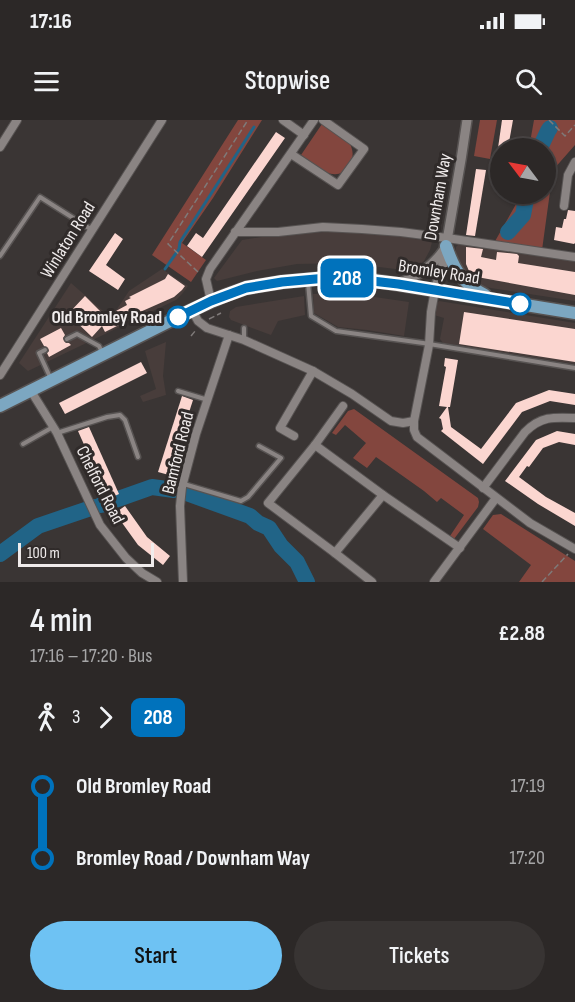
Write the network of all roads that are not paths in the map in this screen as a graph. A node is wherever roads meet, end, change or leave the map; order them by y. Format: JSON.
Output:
{"nodes":[{"id":1,"x":17,"y":120,"type":"edge"},
{"id":2,"x":162,"y":120,"type":"edge"},
{"id":3,"x":283,"y":120,"type":"edge"},
{"id":4,"x":314,"y":120,"type":"edge"},
{"id":5,"x":322,"y":120,"type":"edge"},
{"id":6,"x":467,"y":120,"type":"edge"},
{"id":7,"x":304,"y":135,"type":"junction"},
{"id":8,"x":0,"y":147,"type":"edge"},
{"id":9,"x":291,"y":154,"type":"junction"},
{"id":10,"x":574,"y":165,"type":"edge"},
{"id":11,"x":564,"y":206,"type":"dead end"},
{"id":12,"x":92,"y":230,"type":"junction"},
{"id":13,"x":235,"y":232,"type":"junction"},
{"id":14,"x":447,"y":242,"type":"junction"},
{"id":15,"x":0,"y":256,"type":"edge"},
{"id":16,"x":575,"y":257,"type":"edge"},
{"id":17,"x":307,"y":279,"type":"junction"},
{"id":18,"x":398,"y":284,"type":"junction"},
{"id":19,"x":435,"y":290,"type":"junction"},
{"id":20,"x":494,"y":299,"type":"junction"},
{"id":21,"x":211,"y":301,"type":"junction"},
{"id":22,"x":192,"y":310,"type":"junction"},
{"id":23,"x":575,"y":313,"type":"edge"},
{"id":24,"x":244,"y":328,"type":"dead end"},
{"id":25,"x":229,"y":335,"type":"junction"},
{"id":26,"x":67,"y":339,"type":"dead end"},
{"id":27,"x":244,"y":340,"type":"junction"},
{"id":28,"x":429,"y":345,"type":"junction"},
{"id":29,"x":45,"y":350,"type":"dead end"},
{"id":30,"x":104,"y":355,"type":"junction"},
{"id":31,"x":575,"y":368,"type":"edge"},
{"id":32,"x":313,"y":371,"type":"junction"},
{"id":33,"x":0,"y":375,"type":"edge"},
{"id":34,"x":52,"y":380,"type":"junction"},
{"id":35,"x":31,"y":391,"type":"junction"},
{"id":36,"x":178,"y":391,"type":"dead end"},
{"id":37,"x":207,"y":400,"type":"junction"},
{"id":38,"x":0,"y":406,"type":"edge"},
{"id":39,"x":343,"y":406,"type":"dead end"},
{"id":40,"x":575,"y":418,"type":"edge"},
{"id":41,"x":414,"y":421,"type":"junction"},
{"id":42,"x":55,"y":430,"type":"junction"},
{"id":43,"x":294,"y":436,"type":"dead end"},
{"id":44,"x":22,"y":444,"type":"dead end"},
{"id":45,"x":315,"y":445,"type":"junction"},
{"id":46,"x":259,"y":446,"type":"dead end"},
{"id":47,"x":138,"y":457,"type":"dead end"},
{"id":48,"x":183,"y":485,"type":"junction"},
{"id":49,"x":483,"y":488,"type":"junction"},
{"id":50,"x":382,"y":495,"type":"junction"},
{"id":51,"x":496,"y":498,"type":"junction"},
{"id":52,"x":460,"y":548,"type":"junction"},
{"id":53,"x":572,"y":551,"type":"edge"},
{"id":54,"x":334,"y":553,"type":"junction"},
{"id":55,"x":157,"y":582,"type":"edge"},
{"id":56,"x":183,"y":582,"type":"edge"},
{"id":57,"x":372,"y":582,"type":"edge"},
{"id":58,"x":434,"y":582,"type":"edge"}],
"edges":[{"from":1,"to":8,"type":"street"},
{"from":2,"to":12,"type":"street","name":"Winlaton Road"},
{"from":3,"to":7,"type":"street"},
{"from":4,"to":7,"type":"street"},
{"from":5,"to":9,"type":"street"},
{"from":6,"to":14,"type":"street","name":"Downham Way"},
{"from":7,"to":9,"type":"street"},
{"from":9,"to":13,"type":"street"},
{"from":10,"to":11,"type":"street"},
{"from":12,"to":15,"type":"lane"},
{"from":12,"to":33,"type":"street","name":"Winlaton Road"},
{"from":13,"to":14,"type":"street"},
{"from":13,"to":21,"type":"street"},
{"from":14,"to":16,"type":"street"},
{"from":14,"to":18,"type":"street"},
{"from":14,"to":19,"type":"street","name":"Downham Way"},
{"from":14,"to":20,"type":"main road"},
{"from":17,"to":18,"type":"main road","name":"Bromley Road"},
{"from":17,"to":21,"type":"main road","name":"Bromley Road"},
{"from":17,"to":28,"type":"lane"},
{"from":18,"to":19,"type":"main road","name":"Bromley Road"},
{"from":19,"to":20,"type":"main road","name":"Bromley Road"},
{"from":19,"to":28,"type":"street","name":"Downham Way"},
{"from":20,"to":23,"type":"main road","name":"Bromley Road"},
{"from":21,"to":22,"type":"main road","name":"Bromley Road"},
{"from":22,"to":25,"type":"street"},
{"from":22,"to":30,"type":"main road","name":"Bromley Road"},
{"from":24,"to":27,"type":"lane"},
{"from":25,"to":27,"type":"street"},
{"from":25,"to":37,"type":"street","name":"Bamford Road"},
{"from":26,"to":30,"type":"lane"},
{"from":27,"to":32,"type":"street"},
{"from":28,"to":31,"type":"lane"},
{"from":28,"to":41,"type":"street","name":"Downham Way"},
{"from":29,"to":34,"type":"lane"},
{"from":30,"to":34,"type":"main road","name":"Bromley Road"},
{"from":32,"to":41,"type":"street"},
{"from":32,"to":43,"type":"street"},
{"from":34,"to":35,"type":"main road","name":"Bromley Road"},
{"from":35,"to":38,"type":"main road","name":"Bromley Road"},
{"from":35,"to":42,"type":"street","name":"Chelford Road"},
{"from":36,"to":37,"type":"lane"},
{"from":37,"to":48,"type":"street","name":"Bamford Road"},
{"from":39,"to":45,"type":"street"},
{"from":40,"to":49,"type":"street"},
{"from":41,"to":49,"type":"street"},
{"from":42,"to":44,"type":"lane"},
{"from":42,"to":47,"type":"lane"},
{"from":42,"to":55,"type":"street","name":"Chelford Road"},
{"from":45,"to":50,"type":"street"},
{"from":45,"to":54,"type":"street"},
{"from":46,"to":48,"type":"lane"},
{"from":48,"to":56,"type":"street","name":"Bamford Road"},
{"from":49,"to":51,"type":"street"},
{"from":50,"to":52,"type":"street"},
{"from":50,"to":54,"type":"street"},
{"from":51,"to":52,"type":"street"},
{"from":51,"to":53,"type":"street"},
{"from":52,"to":58,"type":"street"},
{"from":54,"to":57,"type":"street"}]}
